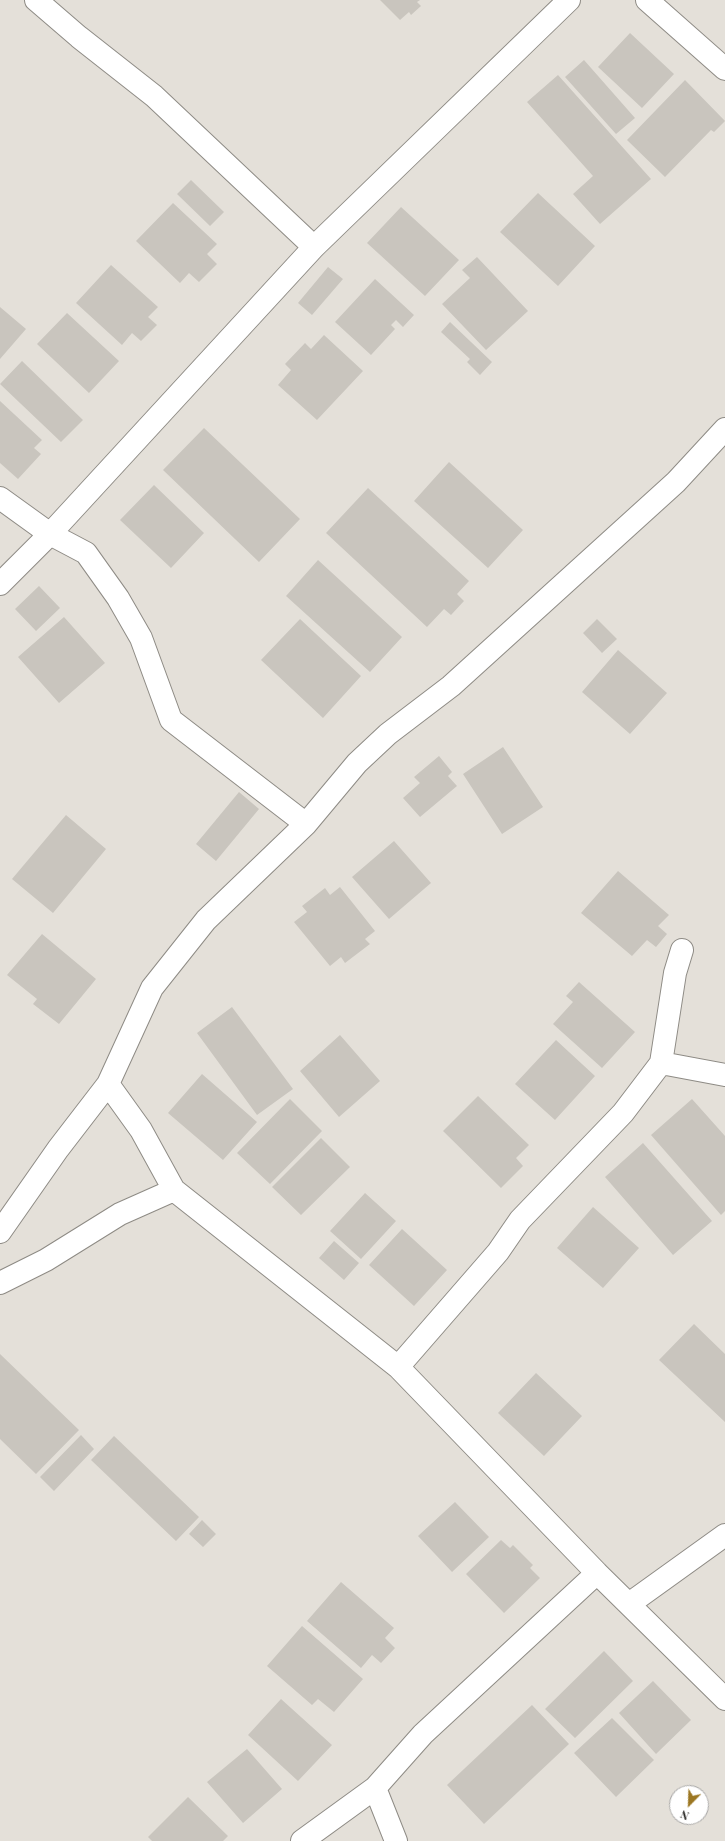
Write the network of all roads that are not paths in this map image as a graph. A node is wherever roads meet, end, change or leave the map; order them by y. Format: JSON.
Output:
{"nodes":[{"id":1,"x":36,"y":0,"type":"edge"},
{"id":2,"x":569,"y":0,"type":"edge"},
{"id":3,"x":647,"y":0,"type":"edge"},
{"id":4,"x":725,"y":69,"type":"edge"},
{"id":5,"x":314,"y":247,"type":"junction"},
{"id":6,"x":722,"y":440,"type":"edge"},
{"id":7,"x":0,"y":498,"type":"edge"},
{"id":8,"x":50,"y":534,"type":"junction"},
{"id":9,"x":0,"y":584,"type":"edge"},
{"id":10,"x":306,"y":824,"type":"junction"},
{"id":11,"x":682,"y":950,"type":"dead end"},
{"id":12,"x":661,"y":1063,"type":"junction"},
{"id":13,"x":725,"y":1075,"type":"edge"},
{"id":14,"x":108,"y":1084,"type":"junction"},
{"id":15,"x":174,"y":1190,"type":"junction"},
{"id":16,"x":0,"y":1232,"type":"edge"},
{"id":17,"x":0,"y":1283,"type":"edge"},
{"id":18,"x":398,"y":1368,"type":"junction"},
{"id":19,"x":725,"y":1535,"type":"edge"},
{"id":20,"x":597,"y":1572,"type":"junction"},
{"id":21,"x":629,"y":1604,"type":"junction"},
{"id":22,"x":725,"y":1699,"type":"edge"},
{"id":23,"x":376,"y":1788,"type":"junction"},
{"id":24,"x":302,"y":1841,"type":"edge"},
{"id":25,"x":396,"y":1841,"type":"edge"}],
"edges":[{"from":1,"to":5,"type":"street"},
{"from":2,"to":5,"type":"street"},
{"from":3,"to":4,"type":"street"},
{"from":5,"to":8,"type":"street"},
{"from":6,"to":10,"type":"street"},
{"from":7,"to":8,"type":"street"},
{"from":8,"to":9,"type":"street"},
{"from":8,"to":10,"type":"street"},
{"from":10,"to":14,"type":"street"},
{"from":11,"to":12,"type":"street"},
{"from":12,"to":13,"type":"street"},
{"from":12,"to":18,"type":"street"},
{"from":14,"to":15,"type":"street"},
{"from":14,"to":16,"type":"street"},
{"from":15,"to":17,"type":"street"},
{"from":15,"to":18,"type":"street"},
{"from":18,"to":20,"type":"street"},
{"from":19,"to":21,"type":"street"},
{"from":20,"to":21,"type":"street"},
{"from":20,"to":23,"type":"street"},
{"from":21,"to":22,"type":"street"},
{"from":23,"to":24,"type":"street"},
{"from":23,"to":25,"type":"street"}]}
